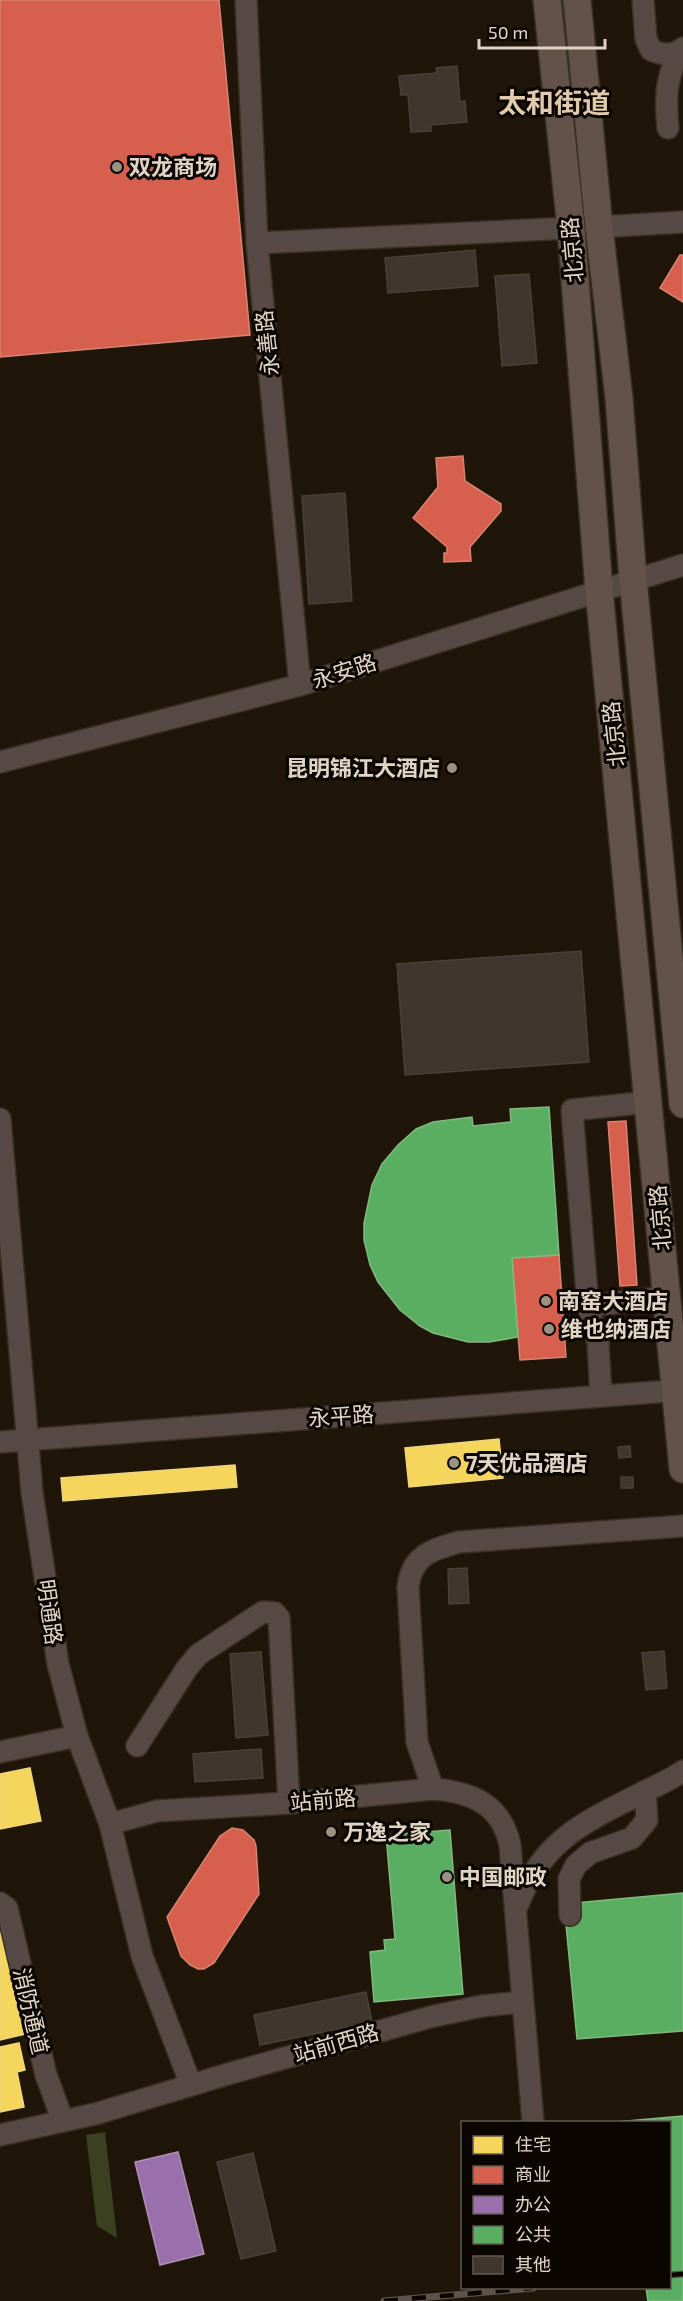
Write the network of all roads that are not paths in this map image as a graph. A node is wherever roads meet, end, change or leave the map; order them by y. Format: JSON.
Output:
{"nodes":[{"id":1,"x":246,"y":0,"type":"edge"},
{"id":2,"x":546,"y":0,"type":"edge"},
{"id":3,"x":577,"y":0,"type":"edge"},
{"id":4,"x":644,"y":0,"type":"edge"},
{"id":5,"x":681,"y":50,"type":"edge"},
{"id":6,"x":668,"y":128,"type":"dead end"},
{"id":7,"x":683,"y":222,"type":"edge"},
{"id":8,"x":599,"y":227,"type":"junction"},
{"id":9,"x":571,"y":228,"type":"junction"},
{"id":10,"x":257,"y":243,"type":"junction"},
{"id":11,"x":683,"y":565,"type":"edge"},
{"id":12,"x":633,"y":579,"type":"junction"},
{"id":13,"x":599,"y":590,"type":"junction"},
{"id":14,"x":300,"y":685,"type":"junction"},
{"id":15,"x":0,"y":762,"type":"edge"},
{"id":16,"x":649,"y":1102,"type":"junction"},
{"id":17,"x":683,"y":1104,"type":"edge"},
{"id":18,"x":0,"y":1119,"type":"edge"},
{"id":19,"x":668,"y":1297,"type":"junction"},
{"id":20,"x":588,"y":1306,"type":"junction"},
{"id":21,"x":680,"y":1390,"type":"edge"},
{"id":22,"x":601,"y":1396,"type":"junction"},
{"id":23,"x":28,"y":1440,"type":"junction"},
{"id":24,"x":0,"y":1442,"type":"edge"},
{"id":25,"x":683,"y":1468,"type":"edge"},
{"id":26,"x":683,"y":1526,"type":"edge"},
{"id":27,"x":77,"y":1736,"type":"junction"},
{"id":28,"x":137,"y":1746,"type":"dead end"},
{"id":29,"x":0,"y":1752,"type":"edge"},
{"id":30,"x":683,"y":1771,"type":"edge"},
{"id":31,"x":433,"y":1789,"type":"junction"},
{"id":32,"x":645,"y":1791,"type":"junction"},
{"id":33,"x":289,"y":1803,"type":"junction"},
{"id":34,"x":110,"y":1824,"type":"junction"},
{"id":35,"x":0,"y":1903,"type":"edge"},
{"id":36,"x":515,"y":1912,"type":"junction"},
{"id":37,"x":570,"y":1915,"type":"dead end"},
{"id":38,"x":522,"y":2002,"type":"junction"},
{"id":39,"x":191,"y":2085,"type":"junction"},
{"id":40,"x":63,"y":2121,"type":"junction"},
{"id":41,"x":533,"y":2121,"type":"edge"},
{"id":42,"x":0,"y":2135,"type":"edge"}],
"edges":[{"from":1,"to":10,"type":"street","name":"永善路"},
{"from":2,"to":9,"type":"main road","name":"北京路"},
{"from":3,"to":8,"type":"main road","name":"北京路"},
{"from":4,"to":5,"type":"street"},
{"from":5,"to":6,"type":"street"},
{"from":7,"to":8,"type":"street"},
{"from":8,"to":12,"type":"main road","name":"北京路"},
{"from":9,"to":10,"type":"street"},
{"from":9,"to":13,"type":"main road","name":"北京路"},
{"from":10,"to":14,"type":"street","name":"永善路"},
{"from":11,"to":12,"type":"street","name":"永安路"},
{"from":12,"to":13,"type":"street","name":"永安路"},
{"from":12,"to":17,"type":"main road","name":"北京路"},
{"from":13,"to":14,"type":"street","name":"永安路"},
{"from":13,"to":16,"type":"main road","name":"北京路"},
{"from":14,"to":15,"type":"street","name":"永安路"},
{"from":16,"to":19,"type":"main road","name":"北京路"},
{"from":16,"to":20,"type":"street"},
{"from":18,"to":23,"type":"street","name":"明通路"},
{"from":19,"to":20,"type":"street"},
{"from":19,"to":21,"type":"main road","name":"北京路"},
{"from":20,"to":22,"type":"street"},
{"from":21,"to":22,"type":"street","name":"永平路"},
{"from":21,"to":25,"type":"main road","name":"北京路"},
{"from":22,"to":23,"type":"street","name":"永平路"},
{"from":23,"to":24,"type":"street","name":"永平路"},
{"from":23,"to":27,"type":"street","name":"明通路"},
{"from":26,"to":31,"type":"street"},
{"from":27,"to":29,"type":"street"},
{"from":27,"to":34,"type":"street","name":"明通路"},
{"from":28,"to":33,"type":"street"},
{"from":30,"to":32,"type":"street"},
{"from":31,"to":33,"type":"street","name":"站前路"},
{"from":31,"to":36,"type":"street","name":"站前路"},
{"from":32,"to":36,"type":"street"},
{"from":32,"to":37,"type":"street"},
{"from":33,"to":34,"type":"street","name":"站前路"},
{"from":34,"to":39,"type":"street","name":"明通路"},
{"from":35,"to":40,"type":"street","name":"消防通道"},
{"from":36,"to":38,"type":"street"},
{"from":38,"to":39,"type":"street","name":"站前西路"},
{"from":38,"to":41,"type":"street"},
{"from":39,"to":40,"type":"street","name":"站前西路"},
{"from":40,"to":42,"type":"street","name":"站前西路"}]}
